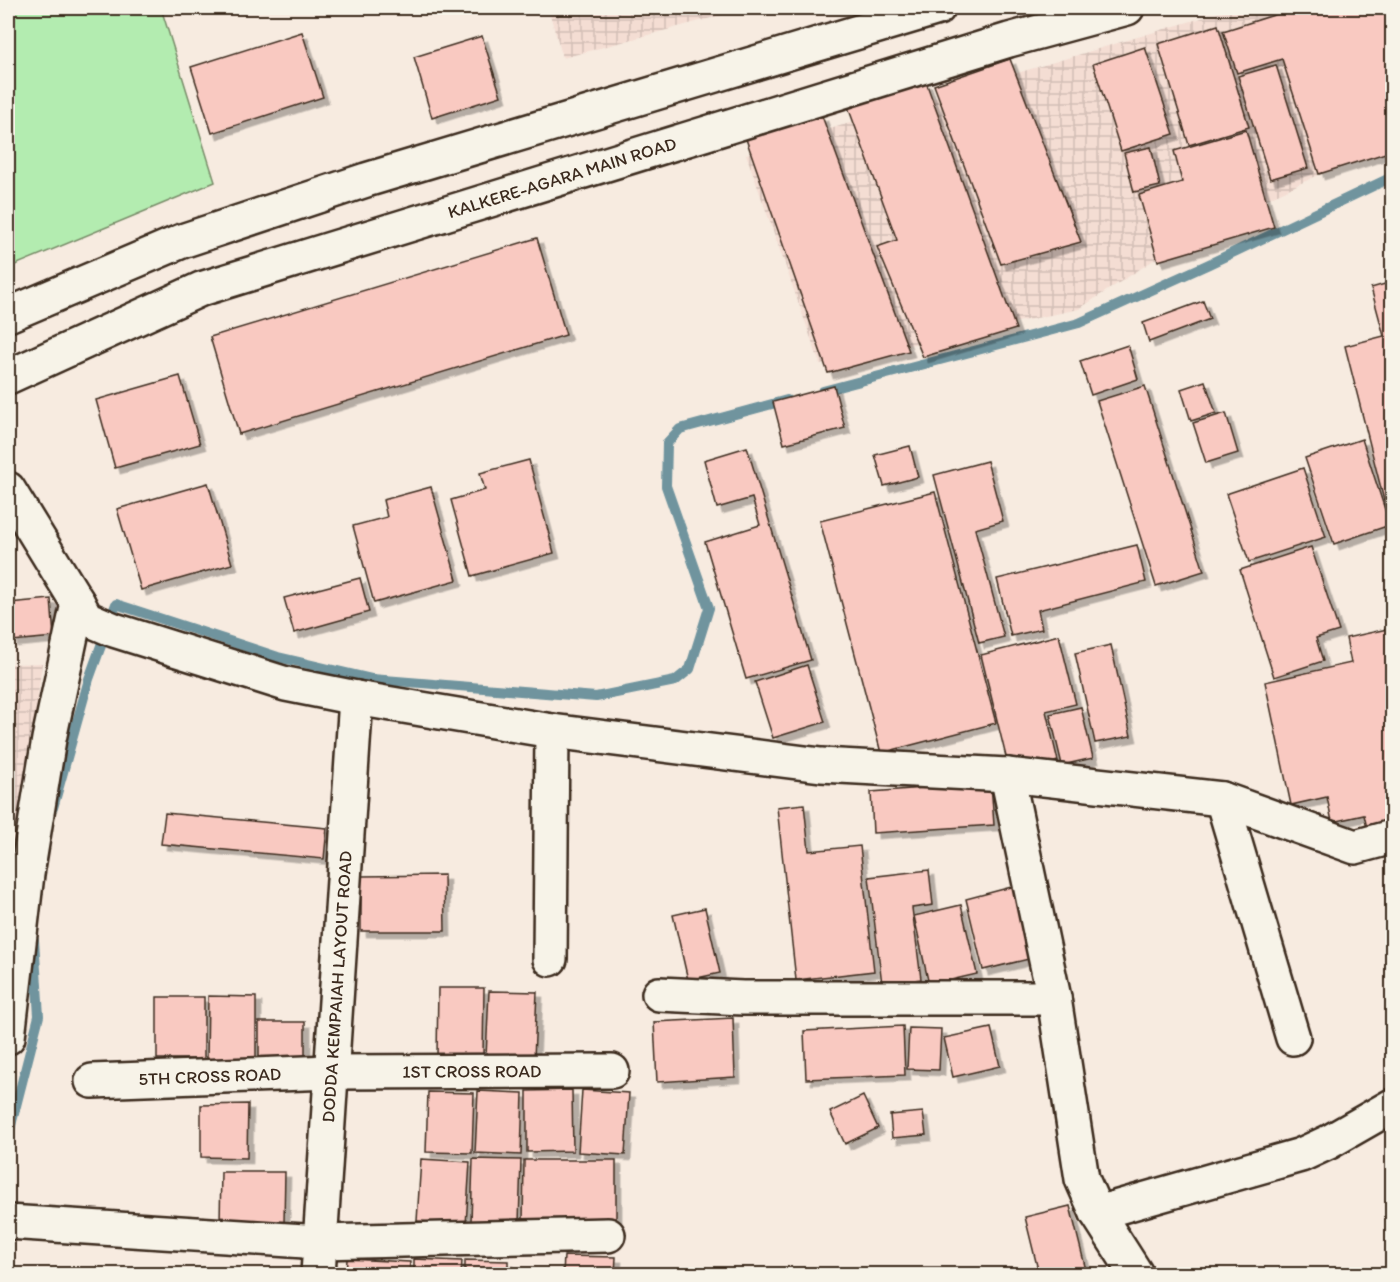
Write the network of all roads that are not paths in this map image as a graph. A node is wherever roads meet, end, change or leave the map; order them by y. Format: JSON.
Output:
{"nodes":[{"id":1,"x":938,"y":8,"type":"edge"},
{"id":2,"x":1127,"y":8,"type":"edge"},
{"id":3,"x":8,"y":315,"type":"edge"},
{"id":4,"x":8,"y":377,"type":"edge"},
{"id":5,"x":8,"y":489,"type":"edge"},
{"id":6,"x":93,"y":617,"type":"junction"},
{"id":7,"x":356,"y":698,"type":"junction"},
{"id":8,"x":552,"y":731,"type":"junction"},
{"id":9,"x":1007,"y":775,"type":"junction"},
{"id":10,"x":1222,"y":799,"type":"junction"},
{"id":11,"x":1392,"y":837,"type":"edge"},
{"id":12,"x":550,"y":959,"type":"dead end"},
{"id":13,"x":658,"y":994,"type":"dead end"},
{"id":14,"x":1054,"y":998,"type":"junction"},
{"id":15,"x":8,"y":1036,"type":"edge"},
{"id":16,"x":1293,"y":1038,"type":"dead end"},
{"id":17,"x":612,"y":1071,"type":"dead end"},
{"id":18,"x":330,"y":1072,"type":"junction"},
{"id":19,"x":92,"y":1081,"type":"dead end"},
{"id":20,"x":1392,"y":1106,"type":"edge"},
{"id":21,"x":1097,"y":1213,"type":"junction"},
{"id":22,"x":8,"y":1222,"type":"edge"},
{"id":23,"x":608,"y":1235,"type":"dead end"},
{"id":24,"x":320,"y":1242,"type":"junction"},
{"id":25,"x":318,"y":1275,"type":"edge"},
{"id":26,"x":1136,"y":1275,"type":"edge"}],
"edges":[{"from":1,"to":3,"type":"street"},
{"from":2,"to":4,"type":"street","name":"KALKERE-AGARA MAIN ROAD"},
{"from":5,"to":6,"type":"street"},
{"from":6,"to":7,"type":"street"},
{"from":6,"to":15,"type":"street"},
{"from":7,"to":8,"type":"street"},
{"from":7,"to":18,"type":"street","name":"DODDA KEMPAIAH LAYOUT ROAD"},
{"from":8,"to":9,"type":"street"},
{"from":8,"to":12,"type":"street"},
{"from":9,"to":10,"type":"street"},
{"from":9,"to":14,"type":"street"},
{"from":10,"to":11,"type":"street"},
{"from":10,"to":16,"type":"street"},
{"from":13,"to":14,"type":"street"},
{"from":14,"to":21,"type":"street"},
{"from":17,"to":18,"type":"street","name":"1ST CROSS ROAD"},
{"from":18,"to":19,"type":"street","name":"5TH CROSS ROAD"},
{"from":18,"to":24,"type":"street","name":"DODDA KEMPAIAH LAYOUT ROAD"},
{"from":20,"to":21,"type":"street"},
{"from":21,"to":26,"type":"street"},
{"from":22,"to":24,"type":"street"},
{"from":23,"to":24,"type":"street"},
{"from":24,"to":25,"type":"street","name":"DODDA KEMPAIAH LAYOUT ROAD"}]}
